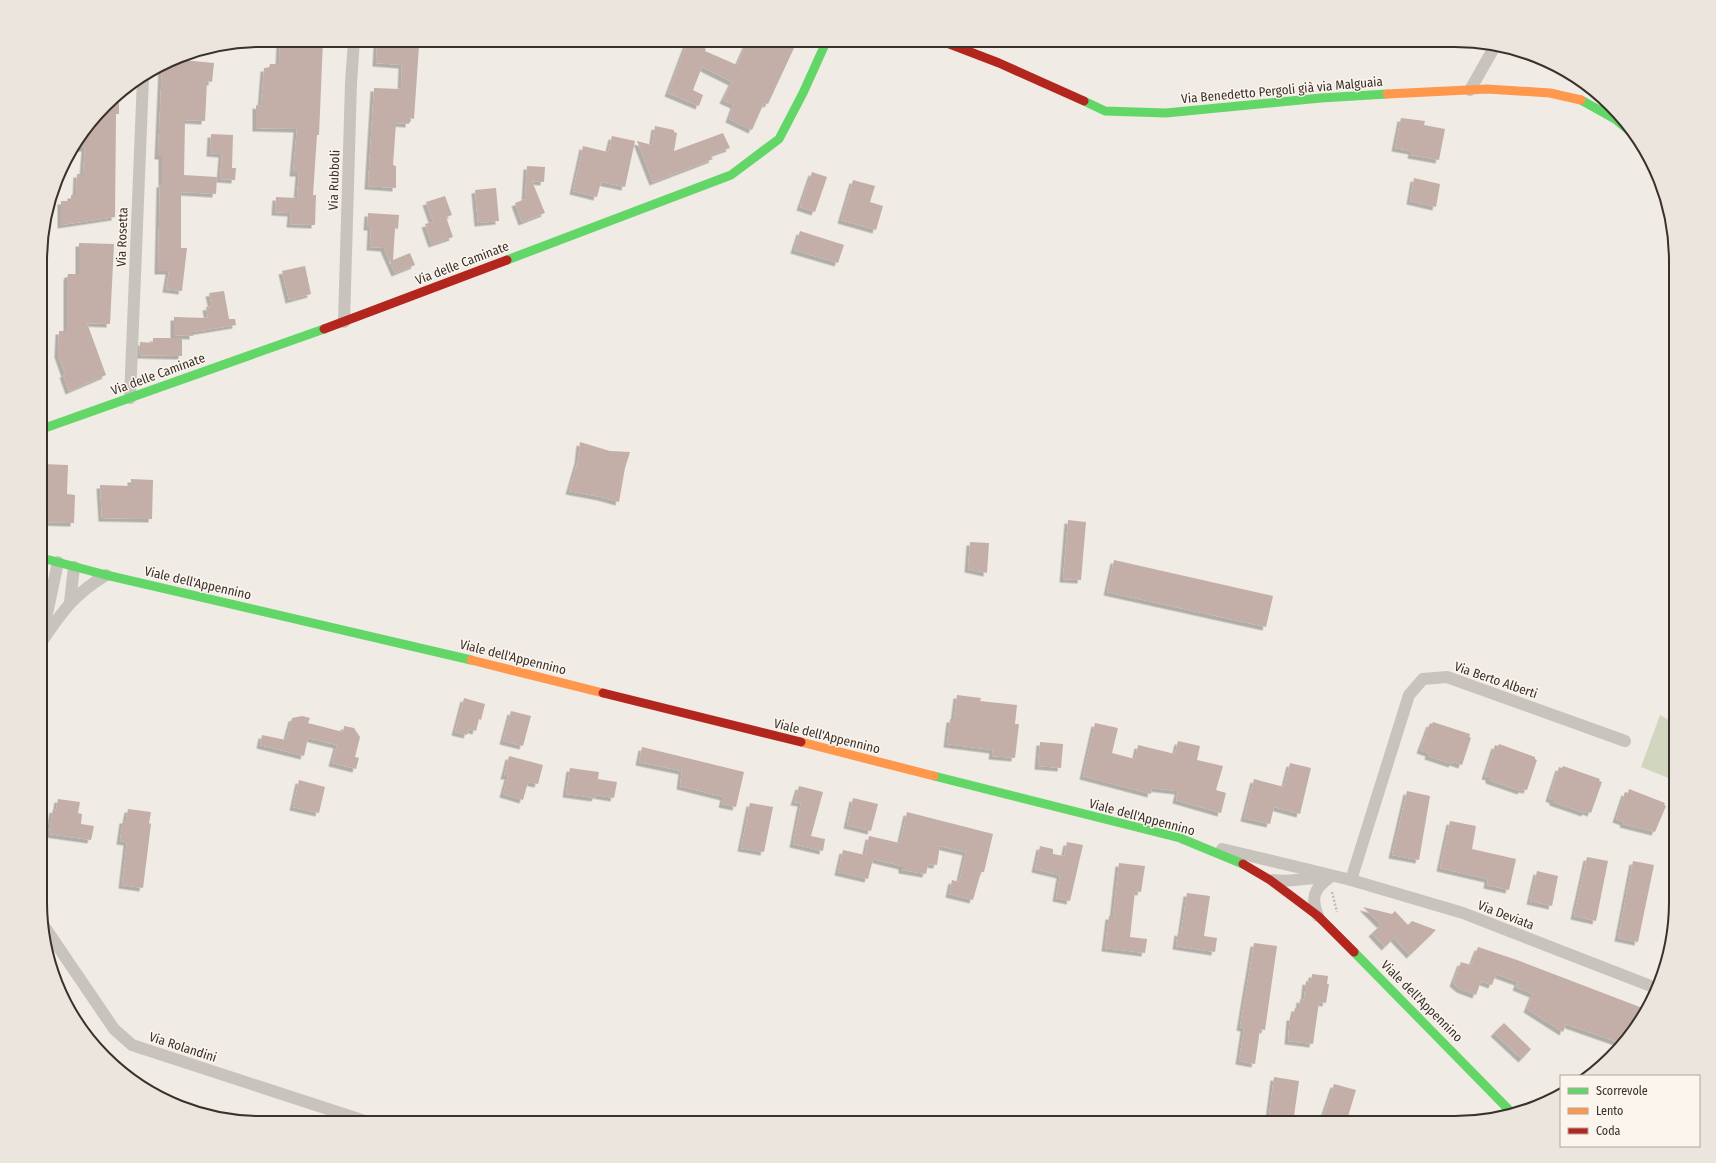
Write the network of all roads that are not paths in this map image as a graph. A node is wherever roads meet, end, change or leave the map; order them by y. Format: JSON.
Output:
{"nodes":[{"id":1,"x":353,"y":47,"type":"edge"},
{"id":2,"x":824,"y":47,"type":"edge"},
{"id":3,"x":957,"y":47,"type":"edge"},
{"id":4,"x":1493,"y":50,"type":"edge"},
{"id":5,"x":143,"y":83,"type":"edge"},
{"id":6,"x":1470,"y":90,"type":"junction"},
{"id":7,"x":1615,"y":119,"type":"edge"},
{"id":8,"x":344,"y":322,"type":"junction"},
{"id":9,"x":130,"y":398,"type":"junction"},
{"id":10,"x":47,"y":427,"type":"edge"},
{"id":11,"x":47,"y":559,"type":"edge"},
{"id":12,"x":58,"y":562,"type":"junction"},
{"id":13,"x":74,"y":567,"type":"junction"},
{"id":14,"x":106,"y":575,"type":"junction"},
{"id":15,"x":70,"y":602,"type":"junction"},
{"id":16,"x":47,"y":614,"type":"edge"},
{"id":17,"x":47,"y":634,"type":"edge"},
{"id":18,"x":1625,"y":741,"type":"dead end"},
{"id":19,"x":1180,"y":838,"type":"junction"},
{"id":20,"x":1288,"y":865,"type":"junction"},
{"id":21,"x":1329,"y":878,"type":"junction"},
{"id":22,"x":1347,"y":879,"type":"junction"},
{"id":23,"x":1270,"y":880,"type":"junction"},
{"id":24,"x":1318,"y":916,"type":"junction"},
{"id":25,"x":50,"y":934,"type":"edge"},
{"id":26,"x":1652,"y":986,"type":"edge"},
{"id":27,"x":1509,"y":1109,"type":"edge"},
{"id":28,"x":350,"y":1116,"type":"edge"}],
"edges":[{"from":1,"to":8,"type":"street","name":"Via Rubboli"},
{"from":2,"to":8,"type":"street","name":"Via delle Caminate"},
{"from":3,"to":6,"type":"street","name":"Via Benedetto Pergoli già via Malguaia"},
{"from":4,"to":6,"type":"street"},
{"from":5,"to":9,"type":"street","name":"Via Rosetta"},
{"from":6,"to":7,"type":"street","name":"Via Benedetto Pergoli già via Malguaia"},
{"from":8,"to":9,"type":"street","name":"Via delle Caminate"},
{"from":9,"to":10,"type":"street","name":"Via delle Caminate"},
{"from":11,"to":12,"type":"street","name":"Viale dell'Appennino"},
{"from":12,"to":13,"type":"street","name":"Viale dell'Appennino"},
{"from":12,"to":16,"type":"street"},
{"from":13,"to":14,"type":"street","name":"Viale dell'Appennino"},
{"from":13,"to":15,"type":"street"},
{"from":14,"to":15,"type":"street"},
{"from":14,"to":19,"type":"street","name":"Viale dell'Appennino"},
{"from":15,"to":17,"type":"street"},
{"from":18,"to":22,"type":"street","name":"Via Berto Alberti"},
{"from":19,"to":20,"type":"street","name":"Via Deviata"},
{"from":19,"to":23,"type":"street","name":"Viale dell'Appennino"},
{"from":20,"to":22,"type":"street","name":"Via Deviata"},
{"from":20,"to":23,"type":"street"},
{"from":21,"to":22,"type":"street","name":"Via Deviata"},
{"from":21,"to":23,"type":"street","name":"Via Deviata"},
{"from":21,"to":24,"type":"street"},
{"from":22,"to":26,"type":"street","name":"Via Deviata"},
{"from":23,"to":24,"type":"street","name":"Viale dell'Appennino"},
{"from":24,"to":27,"type":"street","name":"Viale dell'Appennino"},
{"from":25,"to":28,"type":"street","name":"Via Rolandini"}]}
